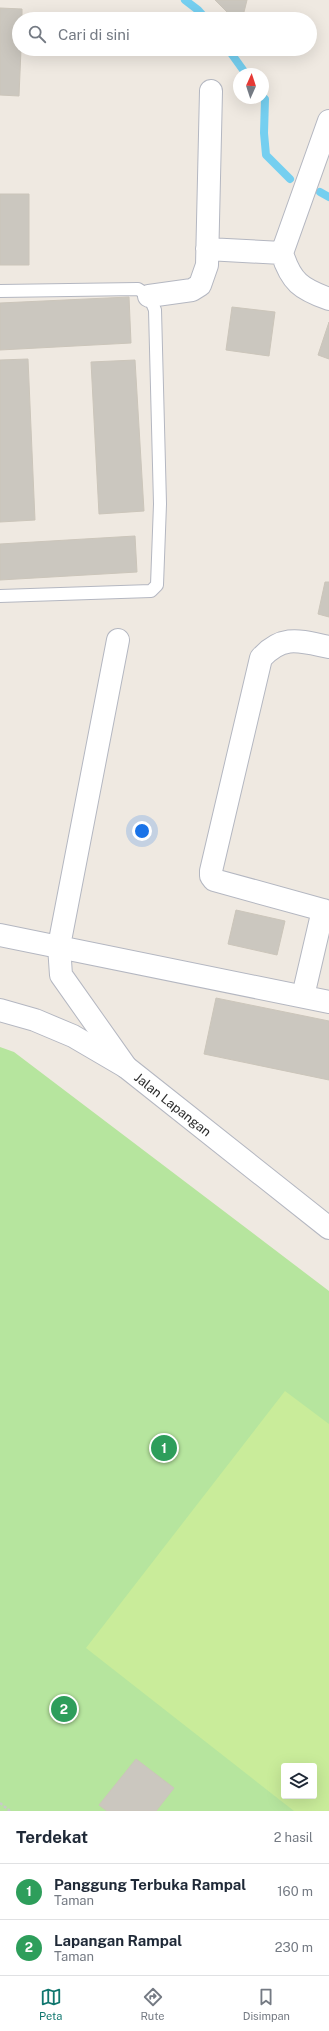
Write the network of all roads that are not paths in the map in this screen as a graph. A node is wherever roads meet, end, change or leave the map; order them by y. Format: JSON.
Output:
{"nodes":[{"id":1,"x":211,"y":90,"type":"dead end"},
{"id":2,"x":329,"y":121,"type":"edge"},
{"id":3,"x":207,"y":249,"type":"junction"},
{"id":4,"x":282,"y":253,"type":"junction"},
{"id":5,"x":0,"y":291,"type":"edge"},
{"id":6,"x":149,"y":296,"type":"junction"},
{"id":7,"x":329,"y":299,"type":"edge"},
{"id":8,"x":0,"y":596,"type":"edge"},
{"id":9,"x":118,"y":640,"type":"dead end"},
{"id":10,"x":329,"y":647,"type":"edge"},
{"id":11,"x":326,"y":911,"type":"edge"},
{"id":12,"x":0,"y":935,"type":"edge"},
{"id":13,"x":59,"y":946,"type":"junction"},
{"id":14,"x":303,"y":996,"type":"junction"},
{"id":15,"x":329,"y":1002,"type":"edge"},
{"id":16,"x":0,"y":1010,"type":"edge"},
{"id":17,"x":126,"y":1067,"type":"junction"},
{"id":18,"x":329,"y":1228,"type":"edge"}],
"edges":[{"from":1,"to":3,"type":"street"},
{"from":2,"to":4,"type":"street"},
{"from":3,"to":4,"type":"street"},
{"from":3,"to":6,"type":"street"},
{"from":4,"to":7,"type":"street"},
{"from":5,"to":6,"type":"lane"},
{"from":6,"to":8,"type":"lane"},
{"from":9,"to":13,"type":"street"},
{"from":10,"to":11,"type":"street"},
{"from":11,"to":14,"type":"street"},
{"from":12,"to":13,"type":"street"},
{"from":13,"to":14,"type":"street"},
{"from":13,"to":17,"type":"street"},
{"from":14,"to":15,"type":"street"},
{"from":16,"to":17,"type":"street","name":"Jalan Lapangan"},
{"from":17,"to":18,"type":"street","name":"Jalan Lapangan"}]}
